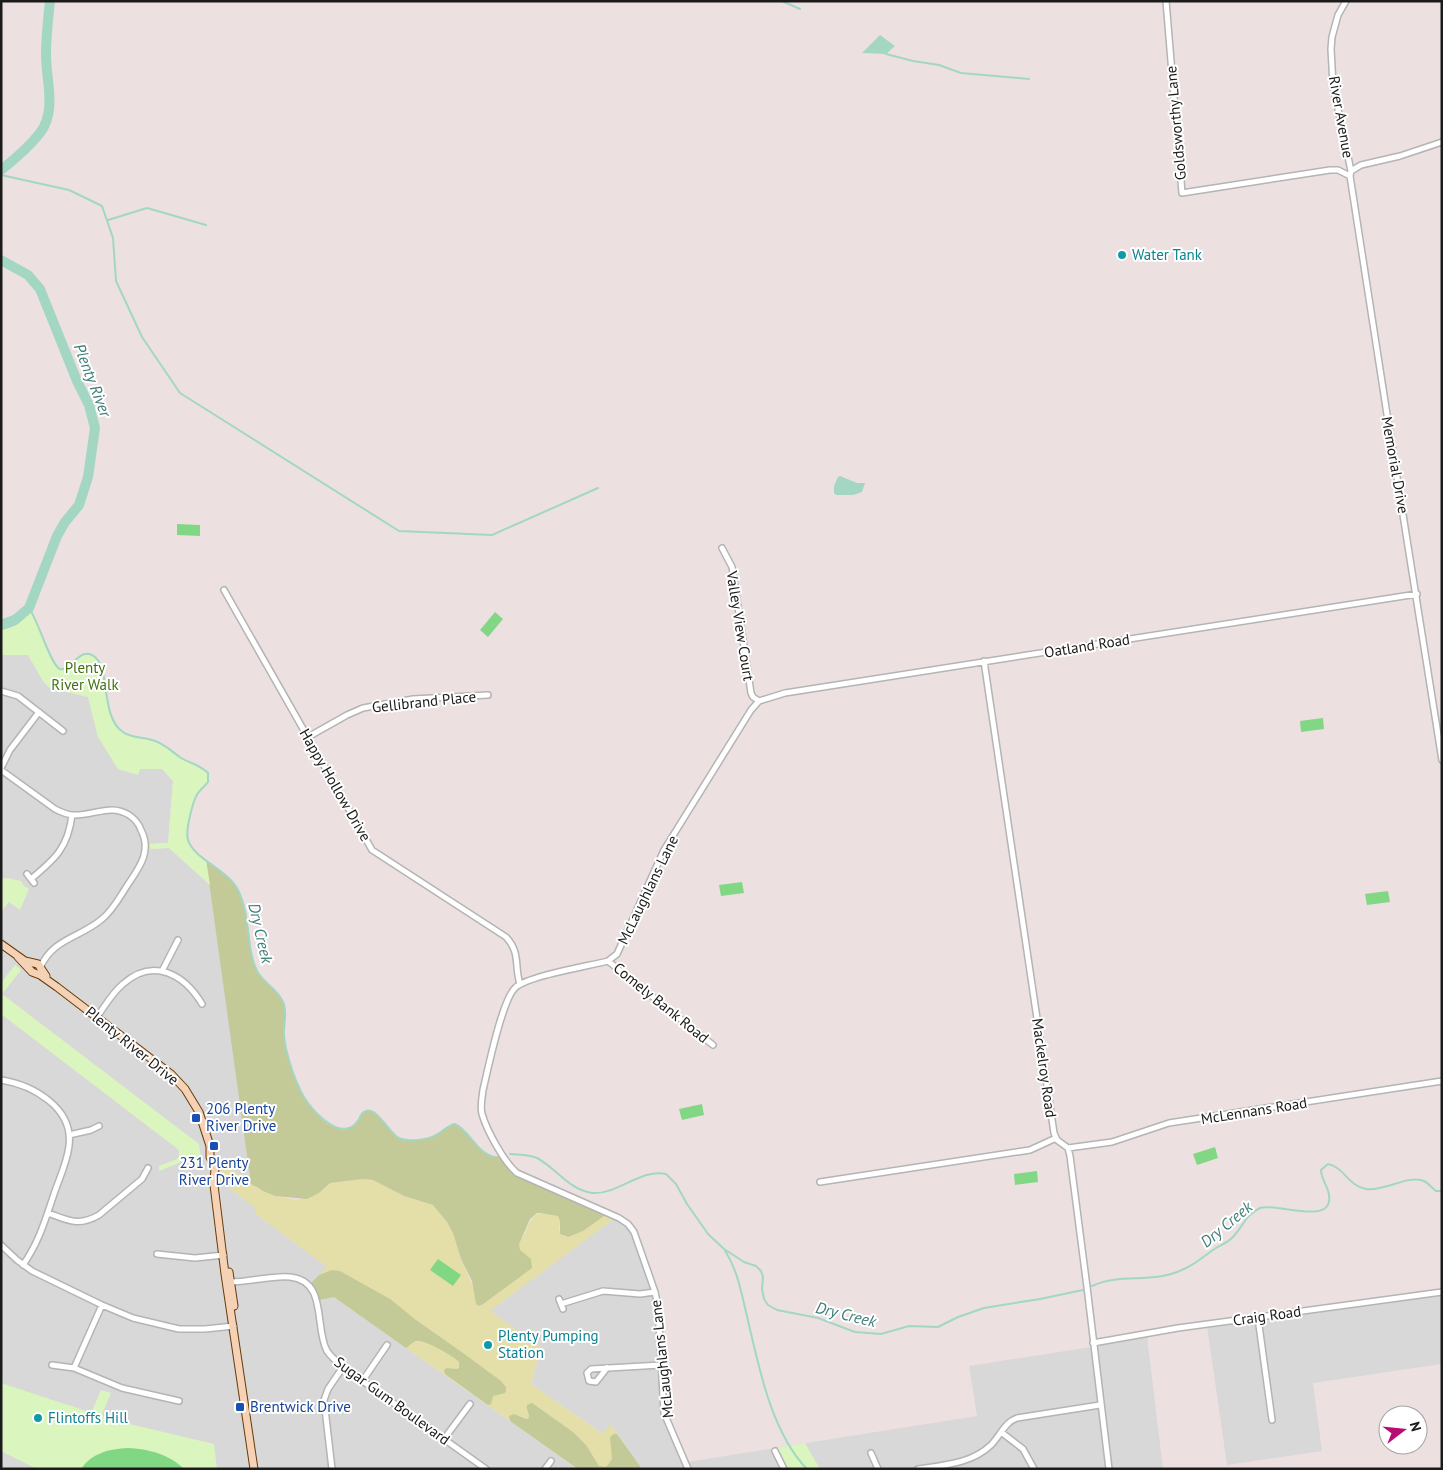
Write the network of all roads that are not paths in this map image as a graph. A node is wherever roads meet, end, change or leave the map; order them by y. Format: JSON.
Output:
{"nodes":[{"id":1,"x":1166,"y":1,"type":"edge"},
{"id":2,"x":1346,"y":1,"type":"edge"},
{"id":3,"x":1442,"y":142,"type":"edge"},
{"id":4,"x":1351,"y":174,"type":"junction"},
{"id":5,"x":722,"y":548,"type":"dead end"},
{"id":6,"x":224,"y":590,"type":"dead end"},
{"id":7,"x":1417,"y":594,"type":"junction"},
{"id":8,"x":984,"y":661,"type":"junction"},
{"id":9,"x":1,"y":691,"type":"edge"},
{"id":10,"x":488,"y":696,"type":"dead end"},
{"id":11,"x":759,"y":702,"type":"junction"},
{"id":12,"x":38,"y":712,"type":"junction"},
{"id":13,"x":63,"y":731,"type":"dead end"},
{"id":14,"x":308,"y":737,"type":"junction"},
{"id":15,"x":1442,"y":760,"type":"edge"},
{"id":16,"x":1,"y":769,"type":"edge"},
{"id":17,"x":72,"y":815,"type":"junction"},
{"id":18,"x":30,"y":879,"type":"dead end"},
{"id":19,"x":178,"y":940,"type":"dead end"},
{"id":20,"x":1,"y":944,"type":"edge"},
{"id":21,"x":608,"y":961,"type":"junction"},
{"id":22,"x":36,"y":968,"type":"junction"},
{"id":23,"x":162,"y":971,"type":"junction"},
{"id":24,"x":520,"y":984,"type":"junction"},
{"id":25,"x":202,"y":1004,"type":"dead end"},
{"id":26,"x":97,"y":1017,"type":"junction"},
{"id":27,"x":713,"y":1044,"type":"dead end"},
{"id":28,"x":1,"y":1080,"type":"edge"},
{"id":29,"x":1442,"y":1081,"type":"edge"},
{"id":30,"x":99,"y":1126,"type":"dead end"},
{"id":31,"x":69,"y":1135,"type":"junction"},
{"id":32,"x":1056,"y":1138,"type":"junction"},
{"id":33,"x":1068,"y":1148,"type":"junction"},
{"id":34,"x":148,"y":1168,"type":"dead end"},
{"id":35,"x":820,"y":1182,"type":"dead end"},
{"id":36,"x":48,"y":1214,"type":"junction"},
{"id":37,"x":1,"y":1245,"type":"edge"},
{"id":38,"x":157,"y":1254,"type":"dead end"},
{"id":39,"x":224,"y":1254,"type":"junction"},
{"id":40,"x":23,"y":1265,"type":"junction"},
{"id":41,"x":230,"y":1285,"type":"junction"},
{"id":42,"x":655,"y":1292,"type":"junction"},
{"id":43,"x":1442,"y":1292,"type":"edge"},
{"id":44,"x":561,"y":1304,"type":"dead end"},
{"id":45,"x":102,"y":1305,"type":"junction"},
{"id":46,"x":1258,"y":1318,"type":"junction"},
{"id":47,"x":234,"y":1326,"type":"junction"},
{"id":48,"x":1093,"y":1343,"type":"junction"},
{"id":49,"x":387,"y":1345,"type":"dead end"},
{"id":50,"x":52,"y":1364,"type":"dead end"},
{"id":51,"x":661,"y":1365,"type":"junction"},
{"id":52,"x":343,"y":1367,"type":"junction"},
{"id":53,"x":74,"y":1368,"type":"junction"},
{"id":54,"x":607,"y":1368,"type":"dead end"},
{"id":55,"x":363,"y":1380,"type":"junction"},
{"id":56,"x":179,"y":1401,"type":"dead end"},
{"id":57,"x":470,"y":1404,"type":"dead end"},
{"id":58,"x":1100,"y":1406,"type":"junction"},
{"id":59,"x":1272,"y":1420,"type":"dead end"},
{"id":60,"x":1001,"y":1432,"type":"junction"},
{"id":61,"x":444,"y":1439,"type":"junction"},
{"id":62,"x":775,"y":1451,"type":"dead end"},
{"id":63,"x":871,"y":1453,"type":"dead end"},
{"id":64,"x":551,"y":1461,"type":"dead end"},
{"id":65,"x":254,"y":1469,"type":"edge"},
{"id":66,"x":332,"y":1469,"type":"edge"},
{"id":67,"x":486,"y":1469,"type":"edge"},
{"id":68,"x":545,"y":1469,"type":"edge"},
{"id":69,"x":688,"y":1469,"type":"edge"},
{"id":70,"x":784,"y":1469,"type":"edge"},
{"id":71,"x":878,"y":1469,"type":"edge"},
{"id":72,"x":918,"y":1469,"type":"edge"},
{"id":73,"x":1034,"y":1469,"type":"edge"},
{"id":74,"x":1108,"y":1469,"type":"edge"}],
"edges":[{"from":1,"to":4,"type":"street","name":"Goldsworthy Lane"},
{"from":2,"to":4,"type":"street","name":"River Avenue"},
{"from":3,"to":4,"type":"street","name":"River Avenue"},
{"from":4,"to":7,"type":"street","name":"Memorial Drive"},
{"from":5,"to":11,"type":"street","name":"Valley View Court"},
{"from":6,"to":14,"type":"street","name":"Happy Hollow Drive"},
{"from":7,"to":8,"type":"street","name":"Oatland Road"},
{"from":7,"to":15,"type":"street","name":"Memorial Drive"},
{"from":8,"to":11,"type":"street","name":"Oatland Road"},
{"from":8,"to":32,"type":"street","name":"Mackelroy Road"},
{"from":9,"to":12,"type":"street"},
{"from":10,"to":14,"type":"street","name":"Gellibrand Place"},
{"from":11,"to":21,"type":"street","name":"McLaughlans Lane"},
{"from":12,"to":13,"type":"street"},
{"from":12,"to":16,"type":"street"},
{"from":14,"to":24,"type":"street","name":"Happy Hollow Drive"},
{"from":16,"to":17,"type":"street"},
{"from":17,"to":18,"type":"street"},
{"from":17,"to":22,"type":"street"},
{"from":19,"to":23,"type":"street"},
{"from":20,"to":22,"type":"street","name":"Plenty River Drive"},
{"from":21,"to":24,"type":"street","name":"McLaughlans Lane"},
{"from":21,"to":27,"type":"street","name":"Comely Bank Road"},
{"from":22,"to":26,"type":"street","name":"Plenty River Drive"},
{"from":23,"to":25,"type":"street"},
{"from":23,"to":26,"type":"street"},
{"from":24,"to":42,"type":"street","name":"McLaughlans Lane"},
{"from":26,"to":39,"type":"street","name":"Plenty River Drive"},
{"from":28,"to":31,"type":"street"},
{"from":29,"to":33,"type":"street","name":"McLennans Road"},
{"from":30,"to":31,"type":"street"},
{"from":31,"to":36,"type":"street"},
{"from":32,"to":33,"type":"street","name":"Mackelroy Road"},
{"from":32,"to":35,"type":"street"},
{"from":33,"to":48,"type":"street"},
{"from":34,"to":36,"type":"street"},
{"from":36,"to":40,"type":"street"},
{"from":37,"to":40,"type":"street"},
{"from":38,"to":39,"type":"street"},
{"from":39,"to":41,"type":"street","name":"Plenty River Drive"},
{"from":40,"to":45,"type":"street"},
{"from":41,"to":47,"type":"street","name":"Plenty River Drive"},
{"from":41,"to":52,"type":"street","name":"Sugar Gum Boulevard"},
{"from":42,"to":44,"type":"street"},
{"from":42,"to":51,"type":"street","name":"McLaughlans Lane"},
{"from":43,"to":46,"type":"street","name":"Craig Road"},
{"from":45,"to":47,"type":"street"},
{"from":45,"to":53,"type":"street"},
{"from":46,"to":48,"type":"street","name":"Craig Road"},
{"from":46,"to":59,"type":"street"},
{"from":47,"to":65,"type":"street","name":"Plenty River Drive"},
{"from":48,"to":58,"type":"street"},
{"from":49,"to":55,"type":"street"},
{"from":50,"to":53,"type":"street"},
{"from":51,"to":54,"type":"street"},
{"from":51,"to":69,"type":"street","name":"McLaughlans Lane"},
{"from":52,"to":55,"type":"street","name":"Sugar Gum Boulevard"},
{"from":52,"to":66,"type":"street"},
{"from":53,"to":56,"type":"street"},
{"from":55,"to":61,"type":"street","name":"Sugar Gum Boulevard"},
{"from":57,"to":61,"type":"street"},
{"from":58,"to":60,"type":"street"},
{"from":58,"to":74,"type":"street"},
{"from":60,"to":72,"type":"street"},
{"from":60,"to":73,"type":"street"},
{"from":61,"to":67,"type":"street","name":"Sugar Gum Boulevard"},
{"from":62,"to":70,"type":"street"},
{"from":63,"to":71,"type":"street"},
{"from":64,"to":68,"type":"street"}]}
